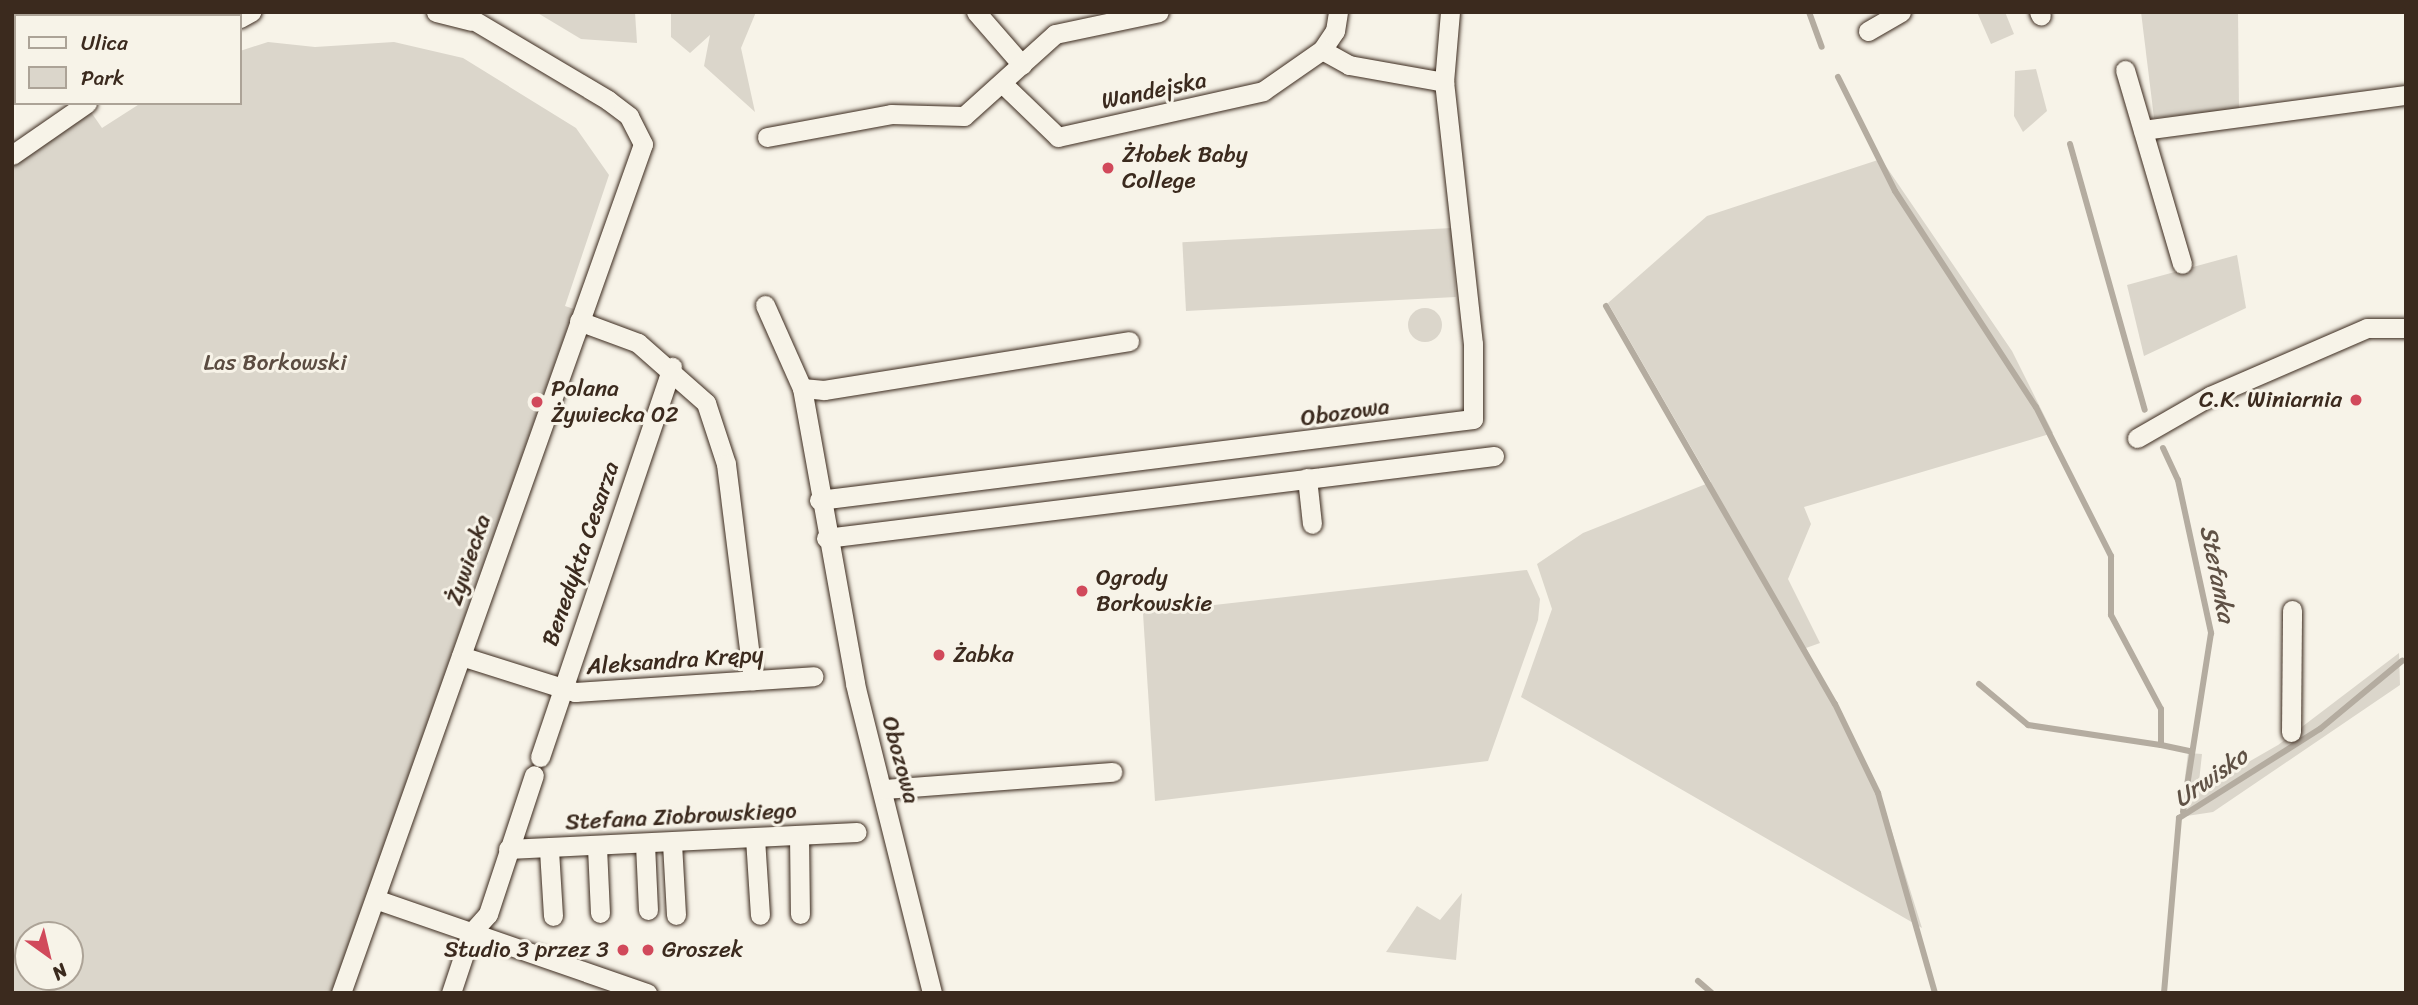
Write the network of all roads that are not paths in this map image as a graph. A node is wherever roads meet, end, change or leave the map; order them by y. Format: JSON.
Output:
{"nodes":[{"id":1,"x":436,"y":12,"type":"edge"},
{"id":2,"x":460,"y":12,"type":"edge"},
{"id":3,"x":976,"y":12,"type":"edge"},
{"id":4,"x":1158,"y":12,"type":"edge"},
{"id":5,"x":1338,"y":12,"type":"edge"},
{"id":6,"x":1450,"y":12,"type":"edge"},
{"id":7,"x":1901,"y":12,"type":"edge"},
{"id":8,"x":482,"y":24,"type":"junction"},
{"id":9,"x":1868,"y":31,"type":"dead end"},
{"id":10,"x":1322,"y":50,"type":"junction"},
{"id":11,"x":1021,"y":65,"type":"junction"},
{"id":12,"x":2125,"y":70,"type":"dead end"},
{"id":13,"x":1444,"y":82,"type":"junction"},
{"id":14,"x":1004,"y":85,"type":"junction"},
{"id":15,"x":2406,"y":96,"type":"edge"},
{"id":16,"x":84,"y":105,"type":"edge"},
{"id":17,"x":2143,"y":130,"type":"junction"},
{"id":18,"x":767,"y":137,"type":"dead end"},
{"id":19,"x":12,"y":155,"type":"edge"},
{"id":20,"x":2182,"y":264,"type":"dead end"},
{"id":21,"x":765,"y":305,"type":"dead end"},
{"id":22,"x":579,"y":321,"type":"junction"},
{"id":23,"x":2406,"y":328,"type":"edge"},
{"id":24,"x":1129,"y":341,"type":"dead end"},
{"id":25,"x":672,"y":367,"type":"junction"},
{"id":26,"x":802,"y":388,"type":"junction"},
{"id":27,"x":2137,"y":438,"type":"dead end"},
{"id":28,"x":1494,"y":456,"type":"dead end"},
{"id":29,"x":1307,"y":478,"type":"junction"},
{"id":30,"x":819,"y":500,"type":"junction"},
{"id":31,"x":1312,"y":524,"type":"dead end"},
{"id":32,"x":826,"y":538,"type":"junction"},
{"id":33,"x":2292,"y":610,"type":"dead end"},
{"id":34,"x":461,"y":656,"type":"junction"},
{"id":35,"x":813,"y":676,"type":"dead end"},
{"id":36,"x":754,"y":680,"type":"junction"},
{"id":37,"x":560,"y":689,"type":"junction"},
{"id":38,"x":2291,"y":732,"type":"dead end"},
{"id":39,"x":1112,"y":772,"type":"dead end"},
{"id":40,"x":884,"y":789,"type":"junction"},
{"id":41,"x":857,"y":832,"type":"dead end"},
{"id":42,"x":799,"y":835,"type":"junction"},
{"id":43,"x":755,"y":838,"type":"junction"},
{"id":44,"x":673,"y":843,"type":"junction"},
{"id":45,"x":645,"y":844,"type":"junction"},
{"id":46,"x":597,"y":847,"type":"junction"},
{"id":47,"x":508,"y":849,"type":"junction"},
{"id":48,"x":549,"y":850,"type":"junction"},
{"id":49,"x":374,"y":899,"type":"junction"},
{"id":50,"x":648,"y":910,"type":"dead end"},
{"id":51,"x":600,"y":913,"type":"dead end"},
{"id":52,"x":800,"y":914,"type":"dead end"},
{"id":53,"x":676,"y":915,"type":"dead end"},
{"id":54,"x":760,"y":915,"type":"dead end"},
{"id":55,"x":553,"y":916,"type":"dead end"},
{"id":56,"x":471,"y":933,"type":"junction"},
{"id":57,"x":341,"y":993,"type":"edge"},
{"id":58,"x":451,"y":993,"type":"edge"},
{"id":59,"x":647,"y":993,"type":"edge"},
{"id":60,"x":932,"y":993,"type":"edge"}],
"edges":[{"from":1,"to":8,"type":"street"},
{"from":2,"to":8,"type":"street"},
{"from":3,"to":11,"type":"street"},
{"from":4,"to":11,"type":"street"},
{"from":5,"to":10,"type":"street","name":"Wandejska"},
{"from":6,"to":13,"type":"street","name":"Obozowa"},
{"from":7,"to":9,"type":"street"},
{"from":8,"to":22,"type":"street","name":"Żywiecka"},
{"from":10,"to":13,"type":"street"},
{"from":10,"to":14,"type":"street","name":"Wandejska"},
{"from":11,"to":14,"type":"street"},
{"from":12,"to":17,"type":"street"},
{"from":13,"to":30,"type":"street","name":"Obozowa"},
{"from":14,"to":18,"type":"street"},
{"from":15,"to":17,"type":"street"},
{"from":16,"to":19,"type":"street"},
{"from":17,"to":20,"type":"street"},
{"from":21,"to":26,"type":"street","name":"Obozowa"},
{"from":22,"to":25,"type":"street"},
{"from":22,"to":34,"type":"street","name":"Żywiecka"},
{"from":23,"to":27,"type":"street"},
{"from":24,"to":26,"type":"street"},
{"from":25,"to":36,"type":"street"},
{"from":25,"to":37,"type":"street","name":"Benedykta Cesarza"},
{"from":26,"to":30,"type":"street","name":"Obozowa"},
{"from":28,"to":29,"type":"street"},
{"from":29,"to":31,"type":"street"},
{"from":29,"to":32,"type":"street"},
{"from":30,"to":32,"type":"street","name":"Obozowa"},
{"from":32,"to":40,"type":"street","name":"Obozowa"},
{"from":33,"to":38,"type":"street"},
{"from":34,"to":37,"type":"street","name":"Aleksandra Krępy"},
{"from":34,"to":49,"type":"street","name":"Żywiecka"},
{"from":35,"to":36,"type":"street","name":"Aleksandra Krępy"},
{"from":36,"to":37,"type":"street","name":"Aleksandra Krępy"},
{"from":37,"to":47,"type":"street","name":"Benedykta Cesarza"},
{"from":39,"to":40,"type":"street"},
{"from":40,"to":60,"type":"street","name":"Obozowa"},
{"from":41,"to":42,"type":"street","name":"Stefana Ziobrowskiego"},
{"from":42,"to":43,"type":"street","name":"Stefana Ziobrowskiego"},
{"from":42,"to":52,"type":"street"},
{"from":43,"to":44,"type":"street","name":"Stefana Ziobrowskiego"},
{"from":43,"to":54,"type":"street"},
{"from":44,"to":45,"type":"street","name":"Stefana Ziobrowskiego"},
{"from":44,"to":53,"type":"street"},
{"from":45,"to":46,"type":"street","name":"Stefana Ziobrowskiego"},
{"from":45,"to":50,"type":"street"},
{"from":46,"to":48,"type":"street","name":"Stefana Ziobrowskiego"},
{"from":46,"to":51,"type":"street"},
{"from":47,"to":48,"type":"street","name":"Stefana Ziobrowskiego"},
{"from":47,"to":56,"type":"street","name":"Benedykta Cesarza"},
{"from":48,"to":55,"type":"street"},
{"from":49,"to":56,"type":"street"},
{"from":49,"to":57,"type":"street","name":"Żywiecka"},
{"from":56,"to":58,"type":"street","name":"Benedykta Cesarza"},
{"from":56,"to":59,"type":"street"}]}
